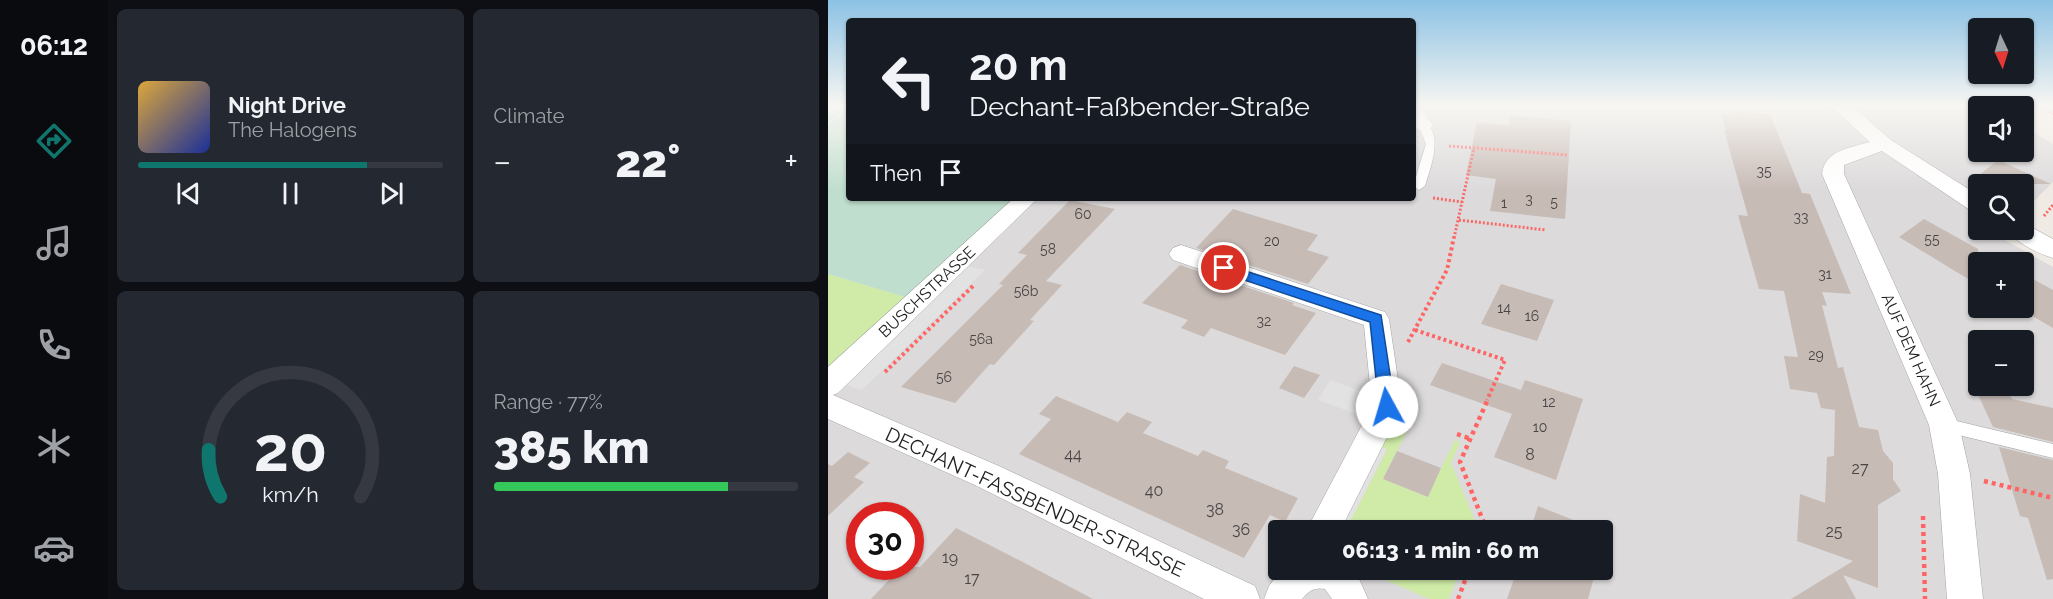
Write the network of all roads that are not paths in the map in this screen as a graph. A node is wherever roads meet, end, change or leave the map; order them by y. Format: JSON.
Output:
{"nodes":[{"id":1,"x":1426,"y":134,"type":"edge"},
{"id":2,"x":1872,"y":134,"type":"edge"},
{"id":3,"x":1884,"y":144,"type":"junction"},
{"id":4,"x":1419,"y":186,"type":"dead end"},
{"id":5,"x":1968,"y":199,"type":"edge"},
{"id":6,"x":1024,"y":201,"type":"edge"},
{"id":7,"x":2034,"y":239,"type":"edge"},
{"id":8,"x":2053,"y":250,"type":"edge"},
{"id":9,"x":1181,"y":254,"type":"dead end"},
{"id":10,"x":828,"y":385,"type":"edge"},
{"id":11,"x":828,"y":406,"type":"edge"},
{"id":12,"x":1944,"y":425,"type":"junction"},
{"id":13,"x":2053,"y":451,"type":"edge"},
{"id":14,"x":1329,"y":520,"type":"edge"},
{"id":15,"x":1295,"y":582,"type":"edge"},
{"id":16,"x":1351,"y":598,"type":"edge"},
{"id":17,"x":1242,"y":599,"type":"edge"},
{"id":18,"x":1965,"y":599,"type":"edge"}],
"edges":[{"from":1,"to":4,"type":"lane"},
{"from":2,"to":3,"type":"street"},
{"from":3,"to":5,"type":"street"},
{"from":3,"to":12,"type":"street","name":"AUF DEM HAHN"},
{"from":6,"to":10,"type":"street","name":"BUSCHSTRASSE"},
{"from":7,"to":8,"type":"street"},
{"from":9,"to":14,"type":"street"},
{"from":11,"to":17,"type":"street","name":"DECHANT-FASSBENDER-STRASSE"},
{"from":12,"to":13,"type":"lane"},
{"from":12,"to":18,"type":"street","name":"AUF DEM HAHN"},
{"from":15,"to":16,"type":"street"}]}
